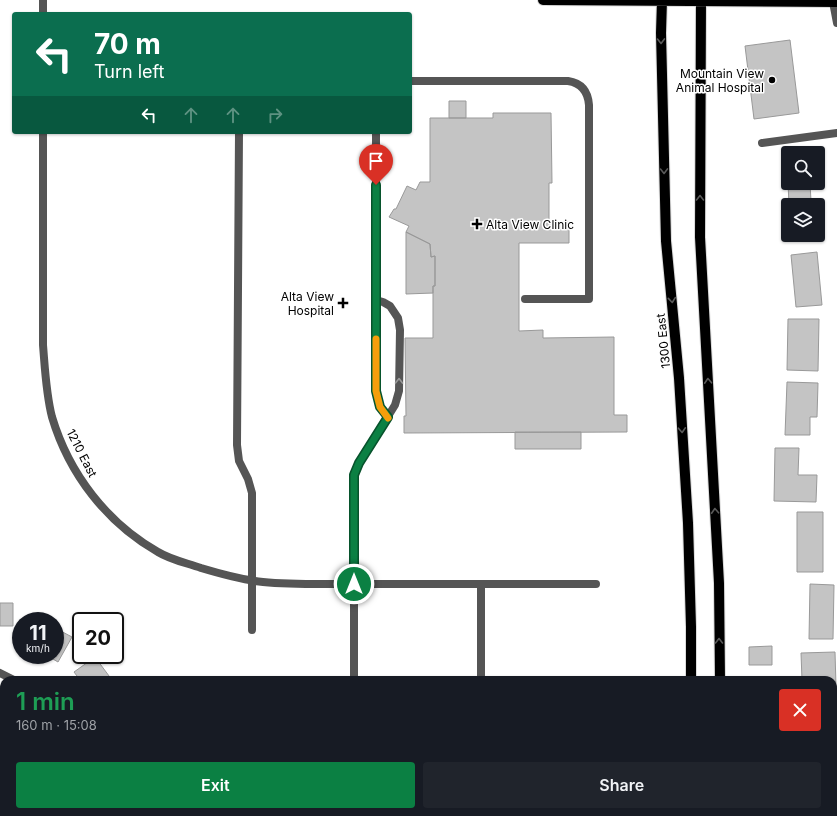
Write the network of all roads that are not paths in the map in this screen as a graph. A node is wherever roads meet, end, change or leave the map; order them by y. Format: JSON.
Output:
{"nodes":[{"id":1,"x":43,"y":0,"type":"edge"},
{"id":2,"x":543,"y":0,"type":"edge"},
{"id":3,"x":662,"y":1,"type":"edge"},
{"id":4,"x":701,"y":1,"type":"edge"},
{"id":5,"x":835,"y":2,"type":"edge"},
{"id":6,"x":43,"y":12,"type":"edge"},
{"id":7,"x":837,"y":23,"type":"edge"},
{"id":8,"x":412,"y":81,"type":"edge"},
{"id":9,"x":837,"y":133,"type":"edge"},
{"id":10,"x":43,"y":134,"type":"edge"},
{"id":11,"x":239,"y":134,"type":"edge"},
{"id":12,"x":376,"y":134,"type":"edge"},
{"id":13,"x":762,"y":143,"type":"dead end"},
{"id":14,"x":525,"y":299,"type":"dead end"},
{"id":15,"x":376,"y":300,"type":"junction"},
{"id":16,"x":388,"y":417,"type":"junction"},
{"id":17,"x":252,"y":581,"type":"junction"},
{"id":18,"x":354,"y":584,"type":"junction"},
{"id":19,"x":481,"y":584,"type":"junction"},
{"id":20,"x":596,"y":584,"type":"dead end"},
{"id":21,"x":252,"y":630,"type":"dead end"},
{"id":22,"x":354,"y":676,"type":"edge"},
{"id":23,"x":481,"y":676,"type":"edge"},
{"id":24,"x":692,"y":676,"type":"edge"},
{"id":25,"x":720,"y":676,"type":"edge"}],
"edges":[{"from":1,"to":6,"type":"street"},
{"from":2,"to":3,"type":"main road"},
{"from":3,"to":4,"type":"main road"},
{"from":3,"to":24,"type":"main road","name":"1300 East","one_way":true},
{"from":4,"to":5,"type":"main road"},
{"from":25,"to":4,"type":"main road","one_way":true},
{"from":5,"to":7,"type":"street"},
{"from":8,"to":14,"type":"street"},
{"from":9,"to":13,"type":"street"},
{"from":10,"to":17,"type":"street","name":"1210 East"},
{"from":11,"to":17,"type":"street"},
{"from":12,"to":15,"type":"street"},
{"from":15,"to":16,"type":"street"},
{"from":16,"to":15,"type":"street","one_way":true},
{"from":16,"to":18,"type":"street"},
{"from":17,"to":18,"type":"street","name":"1210 East"},
{"from":17,"to":21,"type":"street"},
{"from":18,"to":19,"type":"street","name":"1210 East"},
{"from":18,"to":22,"type":"street"},
{"from":19,"to":20,"type":"street","name":"1210 East"},
{"from":19,"to":23,"type":"street"}]}
